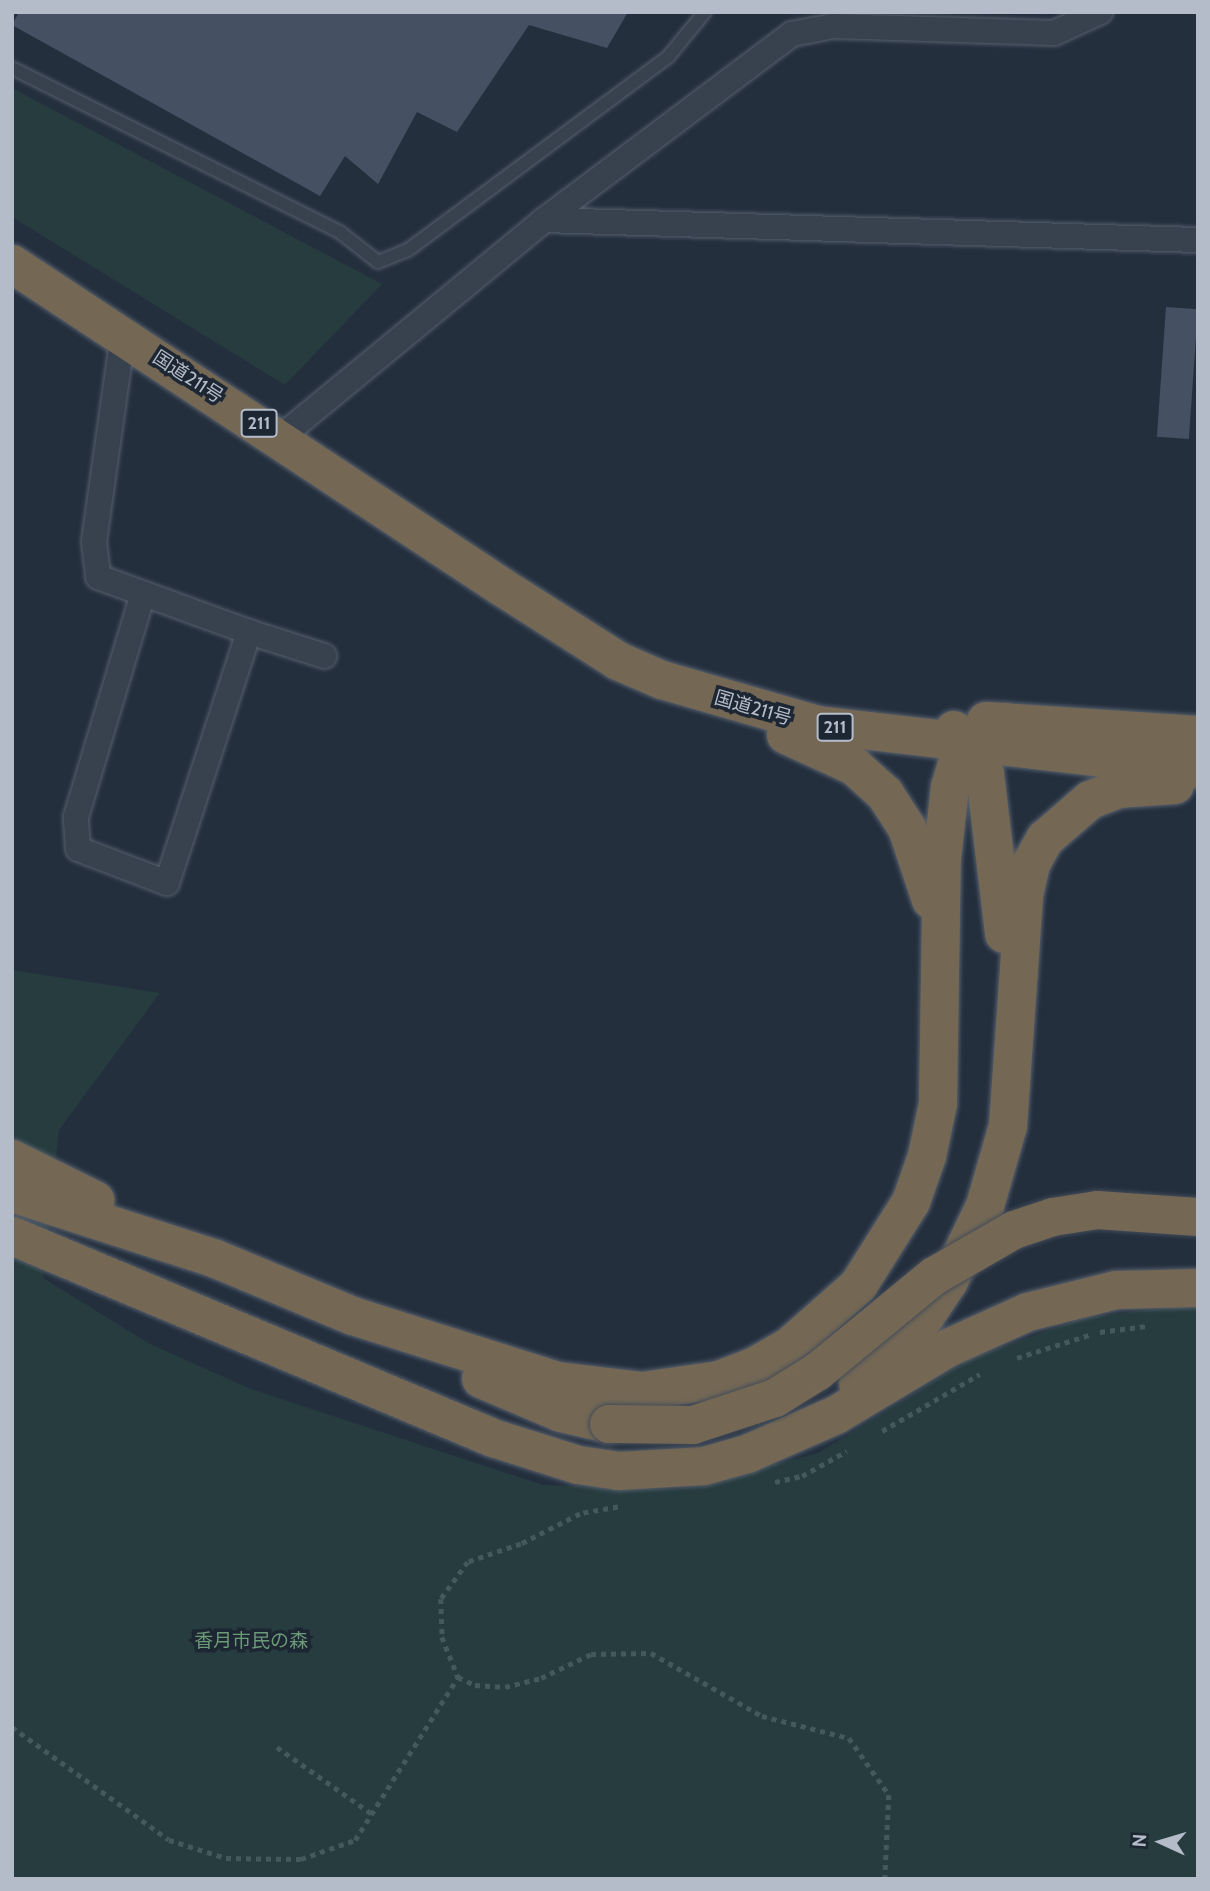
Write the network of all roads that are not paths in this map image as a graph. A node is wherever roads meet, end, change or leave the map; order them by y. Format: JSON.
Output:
{"nodes":[{"id":1,"x":705,"y":12,"type":"edge"},
{"id":2,"x":1100,"y":12,"type":"edge"},
{"id":3,"x":12,"y":68,"type":"edge"},
{"id":4,"x":544,"y":220,"type":"junction"},
{"id":5,"x":1198,"y":240,"type":"edge"},
{"id":6,"x":12,"y":264,"type":"edge"},
{"id":7,"x":123,"y":335,"type":"junction"},
{"id":8,"x":281,"y":437,"type":"junction"},
{"id":9,"x":502,"y":587,"type":"junction"},
{"id":10,"x":143,"y":594,"type":"junction"},
{"id":11,"x":249,"y":632,"type":"junction"},
{"id":12,"x":324,"y":656,"type":"dead end"},
{"id":13,"x":618,"y":661,"type":"junction"},
{"id":14,"x":927,"y":719,"type":"junction"},
{"id":15,"x":1004,"y":722,"type":"junction"},
{"id":16,"x":1198,"y":735,"type":"edge"},
{"id":17,"x":971,"y":744,"type":"junction"},
{"id":18,"x":1198,"y":769,"type":"edge"},
{"id":19,"x":1198,"y":787,"type":"edge"},
{"id":20,"x":940,"y":982,"type":"junction"},
{"id":21,"x":1013,"y":1090,"type":"junction"},
{"id":22,"x":12,"y":1159,"type":"edge"},
{"id":23,"x":12,"y":1193,"type":"edge"},
{"id":24,"x":1198,"y":1217,"type":"edge"},
{"id":25,"x":12,"y":1236,"type":"edge"},
{"id":26,"x":12,"y":1257,"type":"edge"},
{"id":27,"x":216,"y":1259,"type":"junction"},
{"id":28,"x":1198,"y":1288,"type":"edge"},
{"id":29,"x":162,"y":1300,"type":"junction"},
{"id":30,"x":353,"y":1316,"type":"junction"},
{"id":31,"x":755,"y":1469,"type":"junction"}],
"edges":[{"from":1,"to":3,"type":"lane"},
{"from":2,"to":4,"type":"street"},
{"from":4,"to":5,"type":"street"},
{"from":4,"to":8,"type":"street"},
{"from":6,"to":7,"type":"highway","name":"国道211号","number":"211"},
{"from":7,"to":8,"type":"highway","name":"国道211号","number":"211"},
{"from":7,"to":10,"type":"street"},
{"from":8,"to":9,"type":"highway","name":"国道211号","number":"211"},
{"from":9,"to":13,"type":"highway","name":"国道211号","number":"211"},
{"from":9,"to":14,"type":"highway","name":"国道211号","number":"211"},
{"from":10,"to":11,"type":"street"},
{"from":10,"to":11,"type":"street"},
{"from":11,"to":12,"type":"street"},
{"from":13,"to":17,"type":"highway","name":"国道211号","number":"211"},
{"from":13,"to":20,"type":"highway"},
{"from":14,"to":15,"type":"highway","name":"国道211号","number":"211"},
{"from":14,"to":17,"type":"highway"},
{"from":15,"to":16,"type":"highway","name":"国道211号","number":"211"},
{"from":15,"to":17,"type":"highway"},
{"from":17,"to":18,"type":"highway","name":"国道211号","number":"211"},
{"from":17,"to":20,"type":"highway"},
{"from":17,"to":21,"type":"highway"},
{"from":19,"to":21,"type":"highway"},
{"from":20,"to":30,"type":"highway"},
{"from":21,"to":31,"type":"highway"},
{"from":22,"to":27,"type":"highway"},
{"from":23,"to":27,"type":"highway"},
{"from":24,"to":30,"type":"highway","bridge":true},
{"from":25,"to":29,"type":"highway"},
{"from":26,"to":29,"type":"highway"},
{"from":27,"to":30,"type":"highway"},
{"from":28,"to":31,"type":"highway"},
{"from":29,"to":31,"type":"highway"}]}
